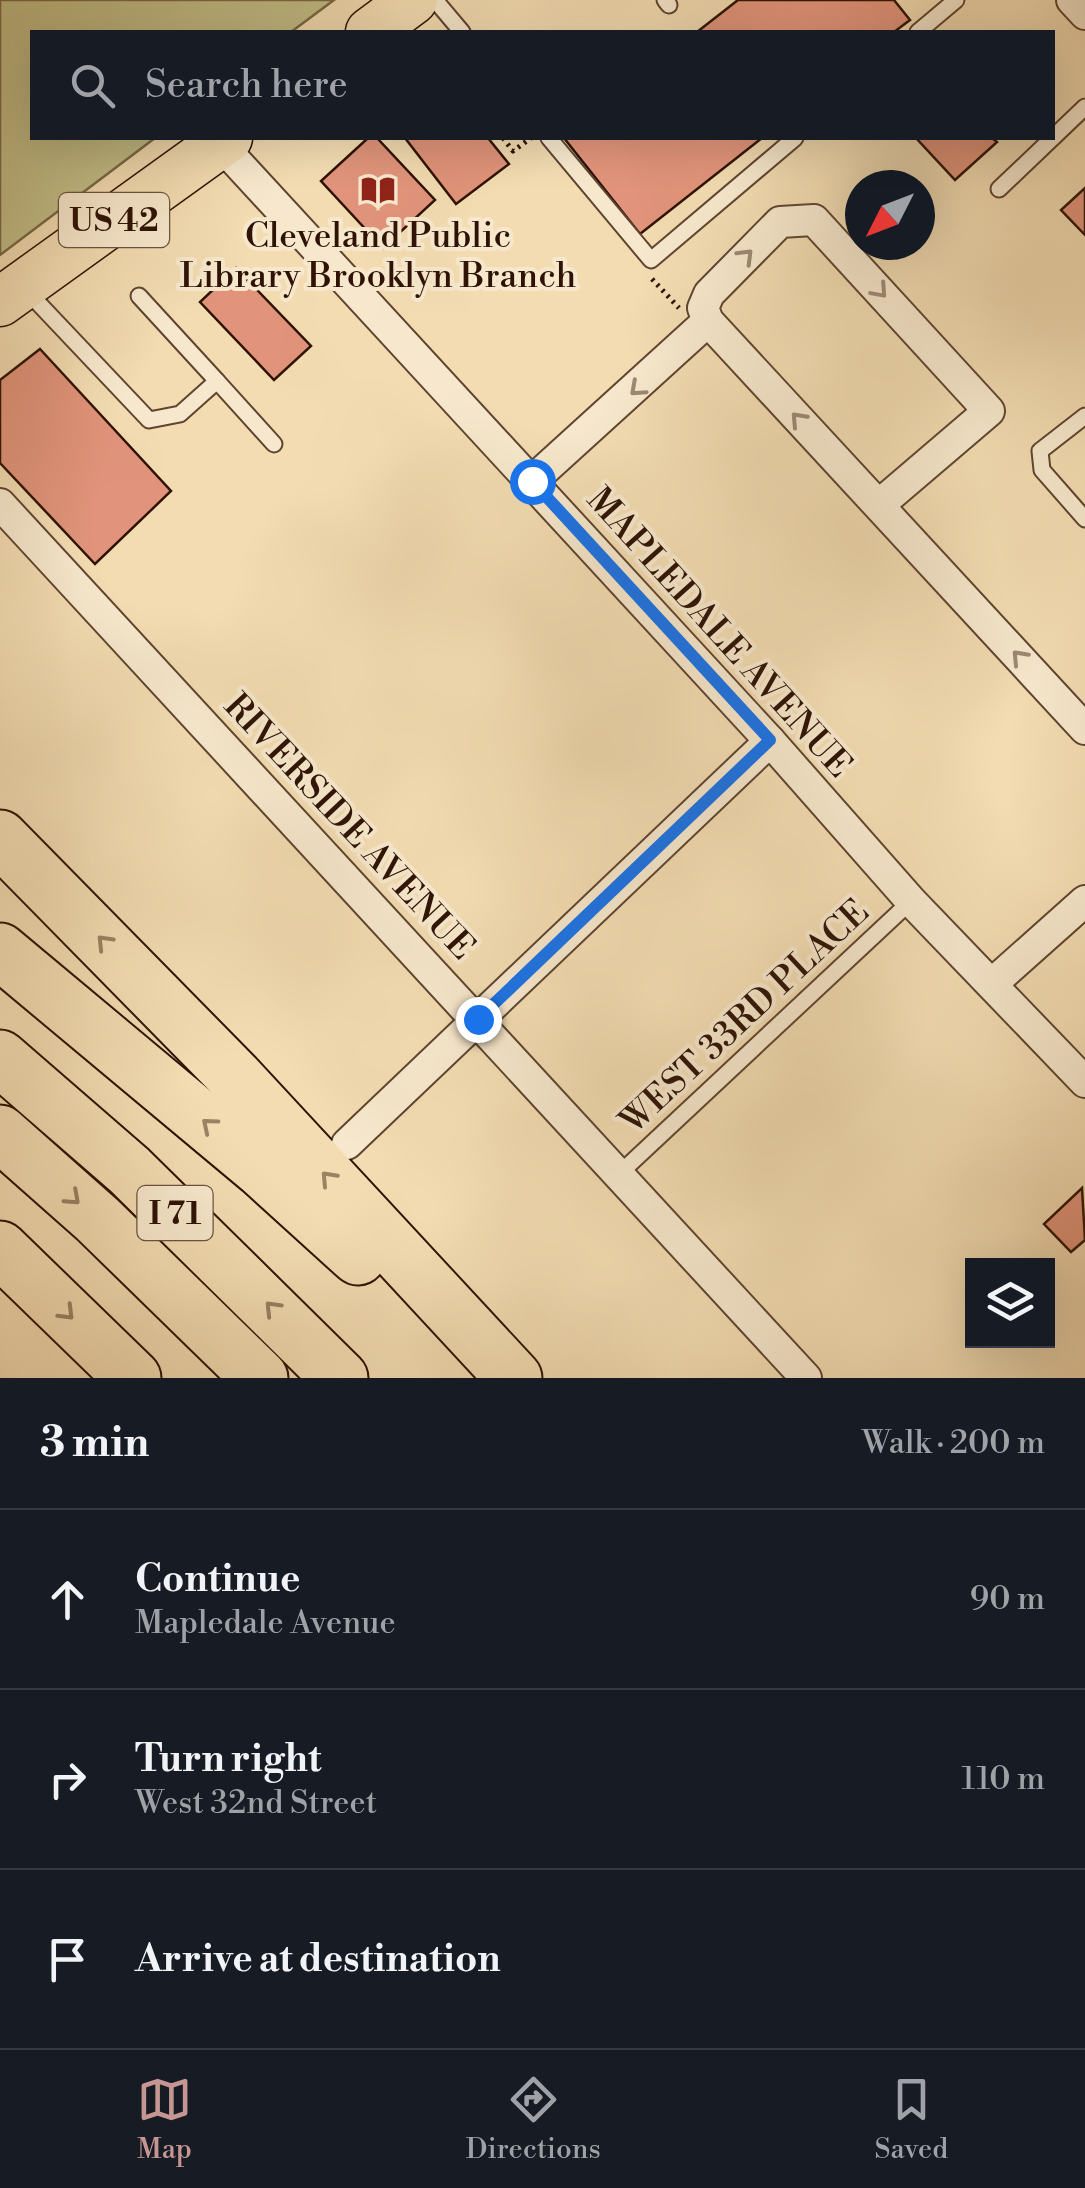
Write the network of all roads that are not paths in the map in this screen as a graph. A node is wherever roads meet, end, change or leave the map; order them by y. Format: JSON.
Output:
{"nodes":[{"id":1,"x":414,"y":0,"type":"edge"},
{"id":2,"x":435,"y":0,"type":"edge"},
{"id":3,"x":956,"y":0,"type":"edge"},
{"id":4,"x":1072,"y":0,"type":"edge"},
{"id":5,"x":1085,"y":14,"type":"edge"},
{"id":6,"x":373,"y":30,"type":"edge"},
{"id":7,"x":460,"y":30,"type":"edge"},
{"id":8,"x":920,"y":30,"type":"edge"},
{"id":9,"x":1085,"y":107,"type":"edge"},
{"id":10,"x":1055,"y":136,"type":"edge"},
{"id":11,"x":551,"y":140,"type":"edge"},
{"id":12,"x":793,"y":140,"type":"edge"},
{"id":13,"x":1051,"y":140,"type":"edge"},
{"id":14,"x":224,"y":141,"type":"edge"},
{"id":15,"x":1000,"y":189,"type":"dead end"},
{"id":16,"x":11,"y":294,"type":"edge"},
{"id":17,"x":139,"y":296,"type":"dead end"},
{"id":18,"x":708,"y":321,"type":"junction"},
{"id":19,"x":217,"y":380,"type":"junction"},
{"id":20,"x":1085,"y":416,"type":"edge"},
{"id":21,"x":274,"y":444,"type":"dead end"},
{"id":22,"x":532,"y":481,"type":"junction"},
{"id":23,"x":0,"y":504,"type":"edge"},
{"id":24,"x":879,"y":505,"type":"junction"},
{"id":25,"x":1085,"y":519,"type":"edge"},
{"id":26,"x":1085,"y":729,"type":"edge"},
{"id":27,"x":770,"y":740,"type":"junction"},
{"id":28,"x":0,"y":838,"type":"edge"},
{"id":29,"x":911,"y":901,"type":"junction"},
{"id":30,"x":1085,"y":901,"type":"edge"},
{"id":31,"x":0,"y":951,"type":"edge"},
{"id":32,"x":993,"y":983,"type":"junction"},
{"id":33,"x":478,"y":1019,"type":"junction"},
{"id":34,"x":0,"y":1058,"type":"edge"},
{"id":35,"x":1085,"y":1082,"type":"edge"},
{"id":36,"x":0,"y":1133,"type":"edge"},
{"id":37,"x":347,"y":1144,"type":"dead end"},
{"id":38,"x":618,"y":1175,"type":"junction"},
{"id":39,"x":0,"y":1250,"type":"edge"},
{"id":40,"x":133,"y":1378,"type":"edge"},
{"id":41,"x":260,"y":1378,"type":"edge"},
{"id":42,"x":340,"y":1378,"type":"edge"},
{"id":43,"x":489,"y":1378,"type":"edge"},
{"id":44,"x":514,"y":1378,"type":"edge"},
{"id":45,"x":806,"y":1378,"type":"edge"}],
"edges":[{"from":1,"to":6,"type":"main road"},
{"from":2,"to":7,"type":"lane"},
{"from":3,"to":8,"type":"lane"},
{"from":4,"to":5,"type":"street"},
{"from":9,"to":10,"type":"lane"},
{"from":11,"to":12,"type":"lane"},
{"from":13,"to":15,"type":"lane"},
{"from":14,"to":16,"type":"main road","number":"US 42"},
{"from":14,"to":22,"type":"street","name":"MAPLEDALE AVENUE"},
{"from":16,"to":19,"type":"lane"},
{"from":17,"to":19,"type":"lane"},
{"from":18,"to":22,"type":"street","one_way":true},
{"from":24,"to":18,"type":"street","one_way":true},
{"from":18,"to":24,"type":"street","one_way":true},
{"from":19,"to":21,"type":"lane"},
{"from":20,"to":25,"type":"lane"},
{"from":22,"to":27,"type":"street","name":"MAPLEDALE AVENUE"},
{"from":23,"to":33,"type":"street","name":"RIVERSIDE AVENUE"},
{"from":26,"to":24,"type":"street","one_way":true},
{"from":27,"to":29,"type":"street","name":"MAPLEDALE AVENUE"},
{"from":27,"to":33,"type":"street"},
{"from":44,"to":28,"type":"highway","one_way":true},
{"from":29,"to":32,"type":"street","name":"MAPLEDALE AVENUE"},
{"from":29,"to":38,"type":"lane","name":"WEST 33RD PLACE"},
{"from":30,"to":32,"type":"street"},
{"from":43,"to":31,"type":"highway","one_way":true},
{"from":32,"to":35,"type":"street","name":"MAPLEDALE AVENUE"},
{"from":33,"to":37,"type":"street"},
{"from":33,"to":38,"type":"street","name":"RIVERSIDE AVENUE"},
{"from":42,"to":34,"type":"highway","number":"I 71","one_way":true},
{"from":36,"to":41,"type":"highway","number":"I 71","one_way":true},
{"from":38,"to":45,"type":"street","name":"RIVERSIDE AVENUE"},
{"from":39,"to":40,"type":"highway","one_way":true}]}
